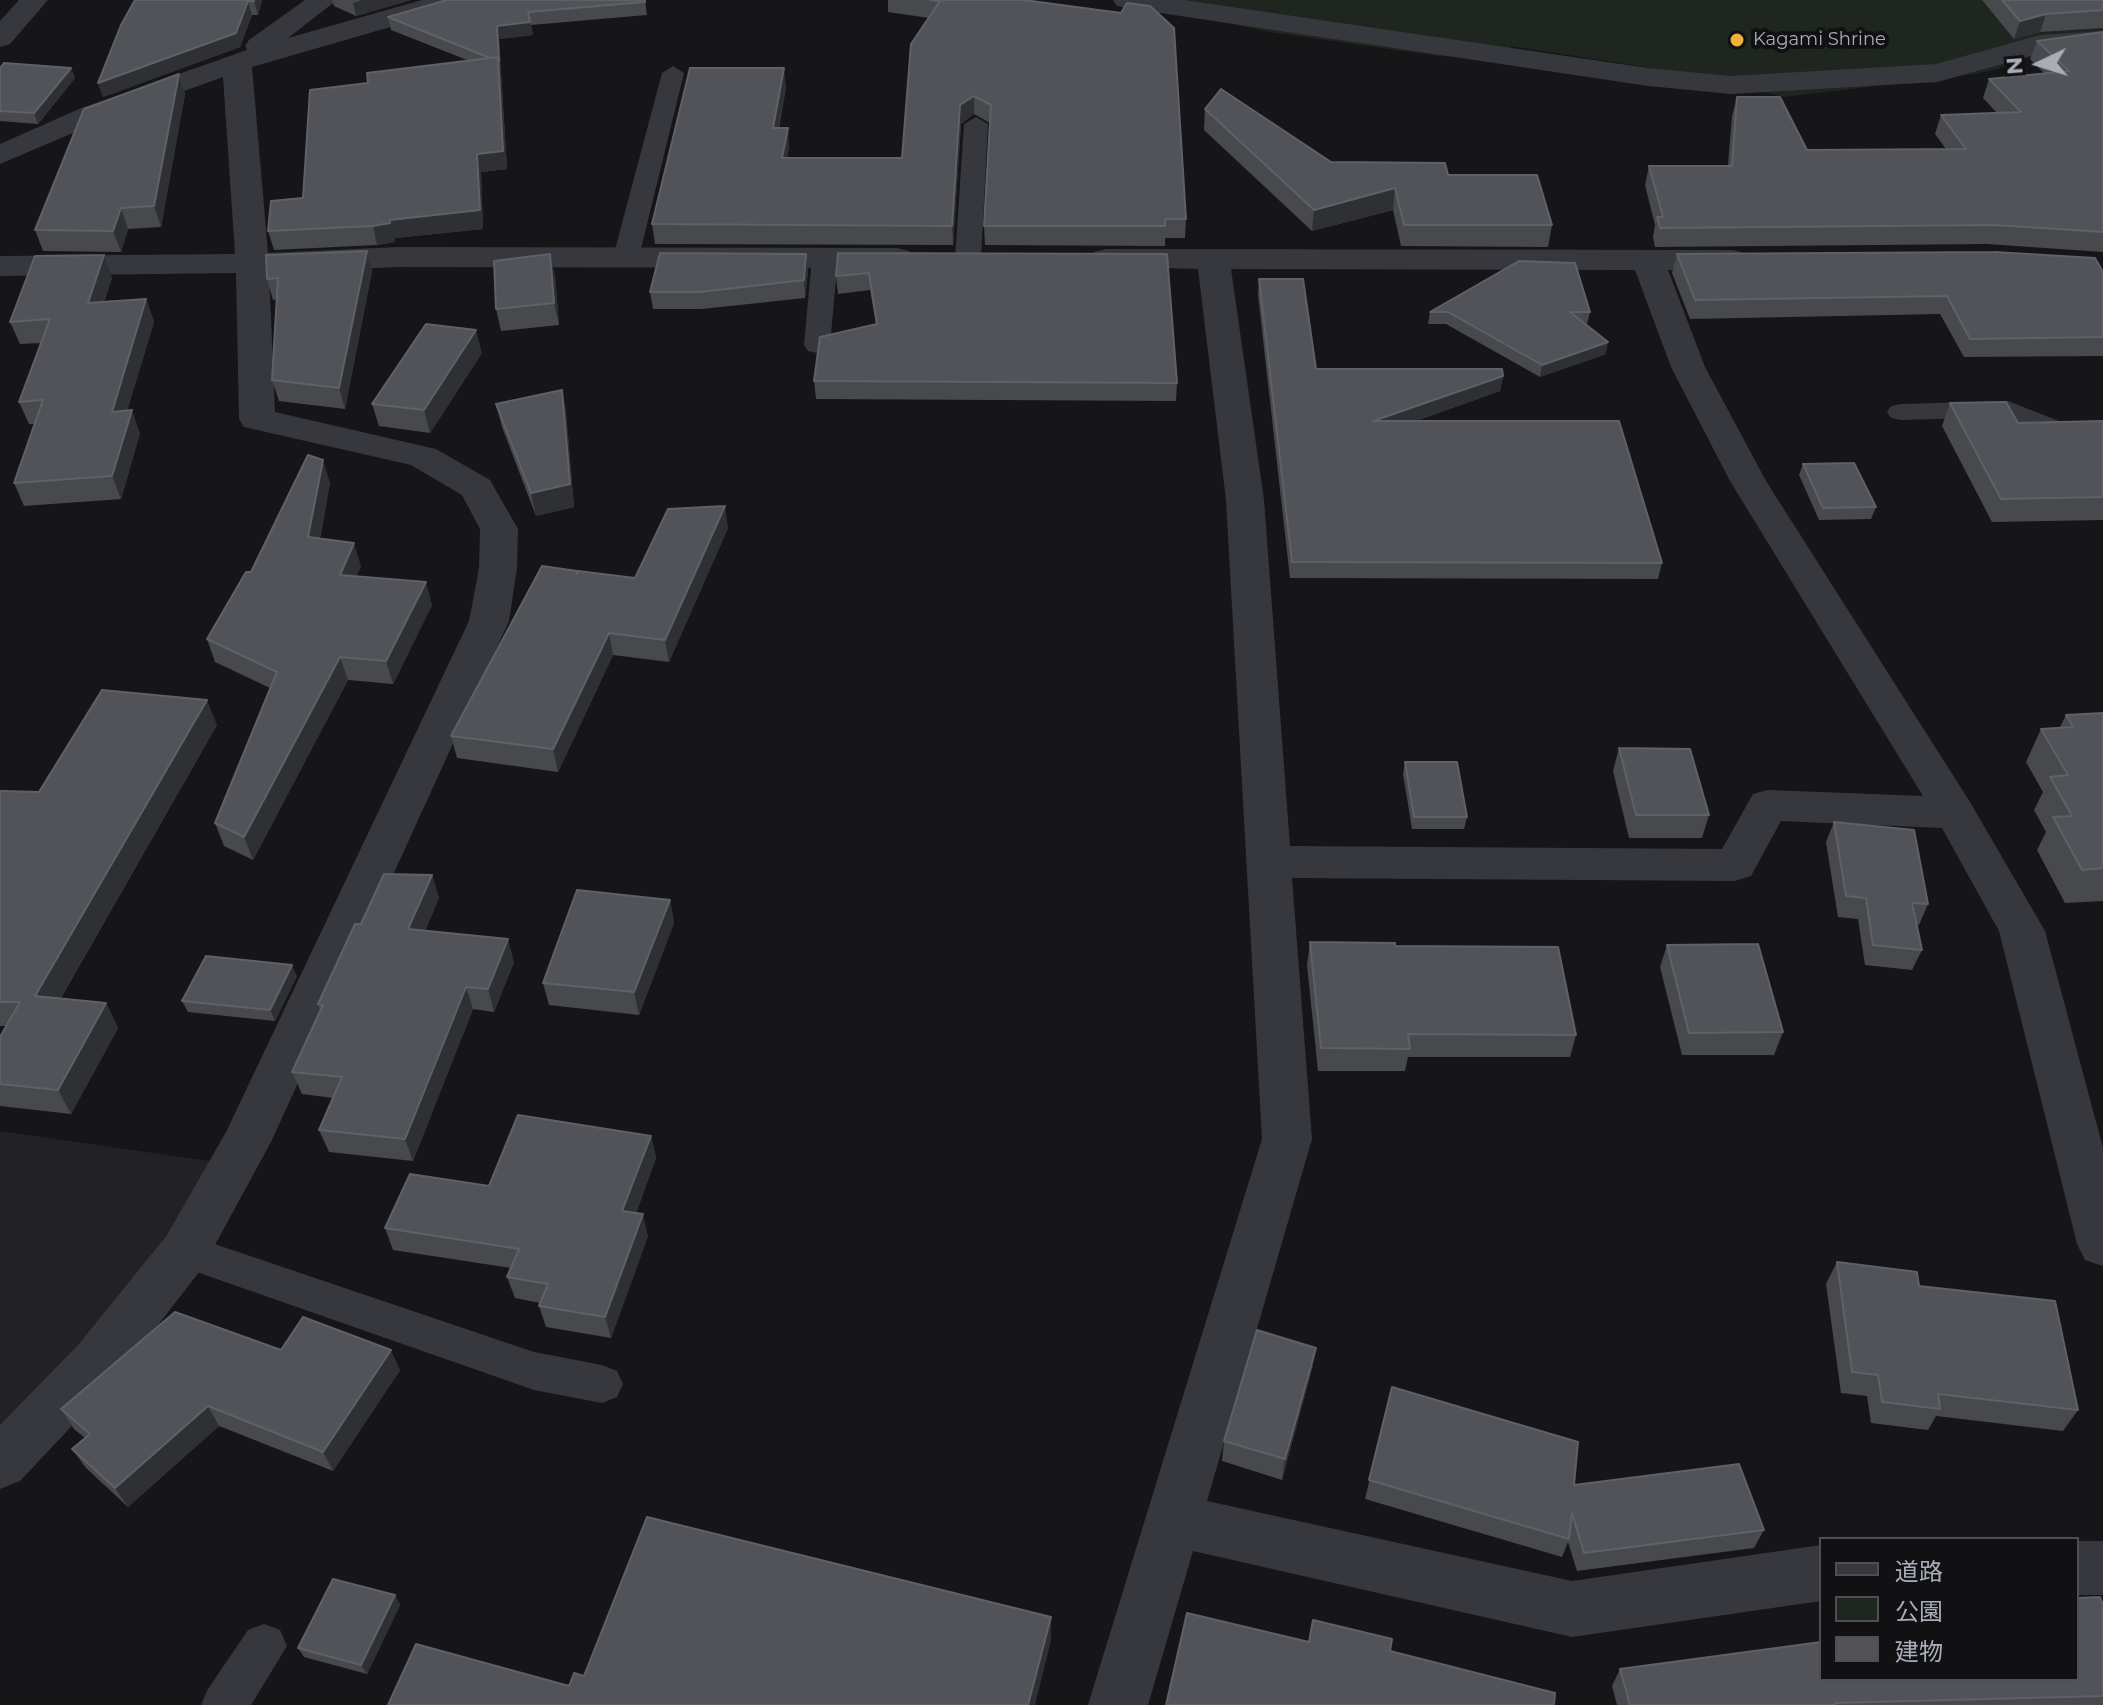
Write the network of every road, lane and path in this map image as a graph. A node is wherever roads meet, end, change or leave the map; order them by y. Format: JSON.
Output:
{"nodes":[{"id":1,"x":34,"y":0,"type":"edge"},
{"id":2,"x":323,"y":0,"type":"edge"},
{"id":3,"x":453,"y":0,"type":"edge"},
{"id":4,"x":1127,"y":0,"type":"edge"},
{"id":5,"x":0,"y":38,"type":"edge"},
{"id":6,"x":2103,"y":40,"type":"edge"},
{"id":7,"x":237,"y":62,"type":"junction"},
{"id":8,"x":673,"y":73,"type":"dead end"},
{"id":9,"x":976,"y":124,"type":"edge"},
{"id":10,"x":0,"y":155,"type":"edge"},
{"id":11,"x":626,"y":257,"type":"junction"},
{"id":12,"x":825,"y":258,"type":"junction"},
{"id":13,"x":956,"y":258,"type":"joint"},
{"id":14,"x":1074,"y":259,"type":"edge"},
{"id":15,"x":1213,"y":259,"type":"junction"},
{"id":16,"x":1771,"y":259,"type":"edge"},
{"id":17,"x":1648,"y":260,"type":"junction"},
{"id":18,"x":252,"y":261,"type":"junction"},
{"id":19,"x":0,"y":266,"type":"edge"},
{"id":20,"x":817,"y":345,"type":"edge"},
{"id":21,"x":1901,"y":412,"type":"dead end"},
{"id":22,"x":2103,"y":431,"type":"edge"},
{"id":23,"x":1955,"y":813,"type":"junction"},
{"id":24,"x":1268,"y":862,"type":"junction"},
{"id":25,"x":2103,"y":1244,"type":"edge"},
{"id":26,"x":185,"y":1251,"type":"junction"},
{"id":27,"x":602,"y":1384,"type":"dead end"},
{"id":28,"x":0,"y":1463,"type":"edge"},
{"id":29,"x":1173,"y":1520,"type":"junction"},
{"id":30,"x":2079,"y":1568,"type":"edge"},
{"id":31,"x":2103,"y":1568,"type":"edge"},
{"id":32,"x":1819,"y":1573,"type":"edge"},
{"id":33,"x":264,"y":1646,"type":"dead end"},
{"id":34,"x":224,"y":1705,"type":"edge"},
{"id":35,"x":1118,"y":1705,"type":"edge"}],
"edges":[{"from":1,"to":5,"type":"street"},
{"from":2,"to":7,"type":"street"},
{"from":3,"to":7,"type":"street"},
{"from":4,"to":6,"type":"street"},
{"from":7,"to":10,"type":"street"},
{"from":7,"to":18,"type":"street"},
{"from":8,"to":11,"type":"lane"},
{"from":9,"to":13,"type":"lane"},
{"from":11,"to":12,"type":"street"},
{"from":11,"to":18,"type":"street"},
{"from":12,"to":13,"type":"street"},
{"from":12,"to":20,"type":"lane"},
{"from":14,"to":15,"type":"street"},
{"from":15,"to":17,"type":"street"},
{"from":15,"to":24,"type":"street"},
{"from":16,"to":17,"type":"street"},
{"from":17,"to":23,"type":"street"},
{"from":18,"to":19,"type":"street"},
{"from":18,"to":26,"type":"street"},
{"from":21,"to":22,"type":"lane"},
{"from":23,"to":24,"type":"street"},
{"from":23,"to":25,"type":"street"},
{"from":24,"to":29,"type":"street"},
{"from":26,"to":27,"type":"lane"},
{"from":26,"to":28,"type":"street"},
{"from":29,"to":32,"type":"street"},
{"from":29,"to":35,"type":"street"},
{"from":30,"to":31,"type":"street"},
{"from":33,"to":34,"type":"lane"}]}
